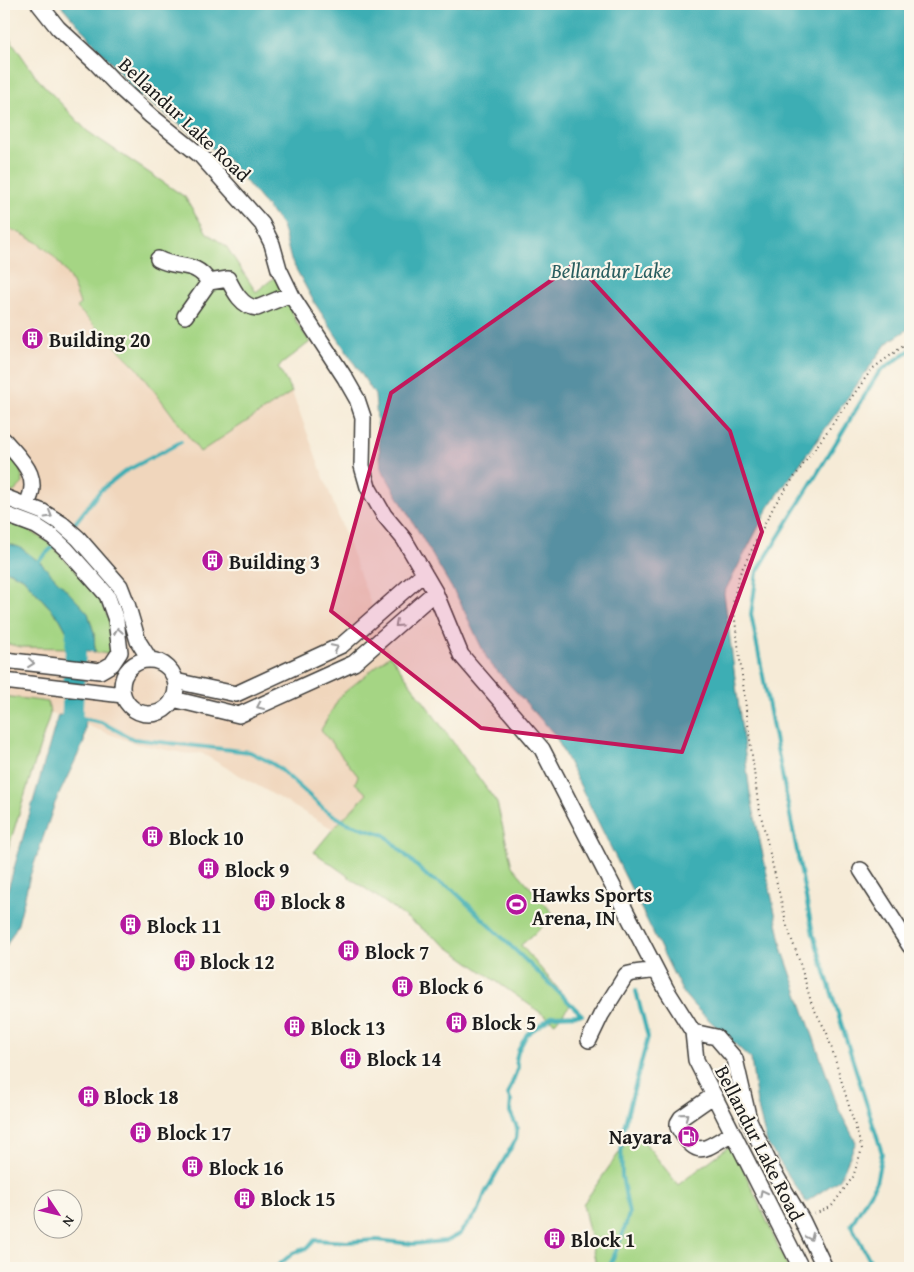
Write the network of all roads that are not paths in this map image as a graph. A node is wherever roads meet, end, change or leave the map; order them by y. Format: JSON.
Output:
{"nodes":[{"id":1,"x":39,"y":4,"type":"edge"},
{"id":2,"x":158,"y":259,"type":"dead end"},
{"id":3,"x":209,"y":282,"type":"junction"},
{"id":4,"x":291,"y":294,"type":"junction"},
{"id":5,"x":185,"y":316,"type":"dead end"},
{"id":6,"x":4,"y":440,"type":"edge"},
{"id":7,"x":4,"y":497,"type":"edge"},
{"id":8,"x":26,"y":505,"type":"junction"},
{"id":9,"x":4,"y":514,"type":"edge"},
{"id":10,"x":424,"y":573,"type":"junction"},
{"id":11,"x":434,"y":592,"type":"junction"},
{"id":12,"x":313,"y":658,"type":"junction"},
{"id":13,"x":4,"y":660,"type":"edge"},
{"id":14,"x":150,"y":660,"type":"junction"},
{"id":15,"x":107,"y":667,"type":"junction"},
{"id":16,"x":126,"y":672,"type":"junction"},
{"id":17,"x":321,"y":678,"type":"junction"},
{"id":18,"x":4,"y":681,"type":"edge"},
{"id":19,"x":175,"y":681,"type":"junction"},
{"id":20,"x":220,"y":690,"type":"junction"},
{"id":21,"x":124,"y":695,"type":"junction"},
{"id":22,"x":173,"y":699,"type":"junction"},
{"id":23,"x":218,"y":710,"type":"junction"},
{"id":24,"x":861,"y":870,"type":"dead end"},
{"id":25,"x":910,"y":946,"type":"edge"},
{"id":26,"x":656,"y":970,"type":"junction"},
{"id":27,"x":693,"y":1032,"type":"junction"},
{"id":28,"x":588,"y":1040,"type":"dead end"},
{"id":29,"x":714,"y":1095,"type":"junction"},
{"id":30,"x":733,"y":1133,"type":"junction"},
{"id":31,"x":801,"y":1268,"type":"edge"},
{"id":32,"x":825,"y":1268,"type":"edge"}],
"edges":[{"from":1,"to":4,"type":"street","name":"Bellandur Lake Road"},
{"from":2,"to":3,"type":"street"},
{"from":3,"to":4,"type":"street"},
{"from":3,"to":5,"type":"street"},
{"from":4,"to":10,"type":"street","name":"Bellandur Lake Road"},
{"from":6,"to":8,"type":"street"},
{"from":7,"to":8,"type":"street"},
{"from":8,"to":14,"type":"street","one_way":true},
{"from":15,"to":9,"type":"street","one_way":true},
{"from":10,"to":11,"type":"street","name":"Bellandur Lake Road"},
{"from":12,"to":10,"type":"street","one_way":true},
{"from":11,"to":17,"type":"street","one_way":true},
{"from":11,"to":26,"type":"street","name":"Bellandur Lake Road"},
{"from":12,"to":17,"type":"street"},
{"from":12,"to":20,"type":"street"},
{"from":13,"to":15,"type":"street","one_way":true},
{"from":14,"to":16,"type":"street"},
{"from":14,"to":19,"type":"street"},
{"from":15,"to":16,"type":"street"},
{"from":16,"to":21,"type":"street"},
{"from":17,"to":23,"type":"street","one_way":true},
{"from":18,"to":21,"type":"street"},
{"from":19,"to":20,"type":"street"},
{"from":19,"to":22,"type":"street"},
{"from":20,"to":23,"type":"street"},
{"from":21,"to":22,"type":"street"},
{"from":22,"to":23,"type":"street"},
{"from":24,"to":25,"type":"street"},
{"from":26,"to":27,"type":"street","name":"Bellandur Lake Road"},
{"from":26,"to":28,"type":"street"},
{"from":27,"to":29,"type":"street","name":"Bellandur Lake Road"},
{"from":27,"to":32,"type":"street","name":"Bellandur Lake Road","one_way":true},
{"from":29,"to":30,"type":"street","name":"Bellandur Lake Road"},
{"from":30,"to":29,"type":"street","one_way":true},
{"from":31,"to":30,"type":"street","name":"Bellandur Lake Road","one_way":true}]}
